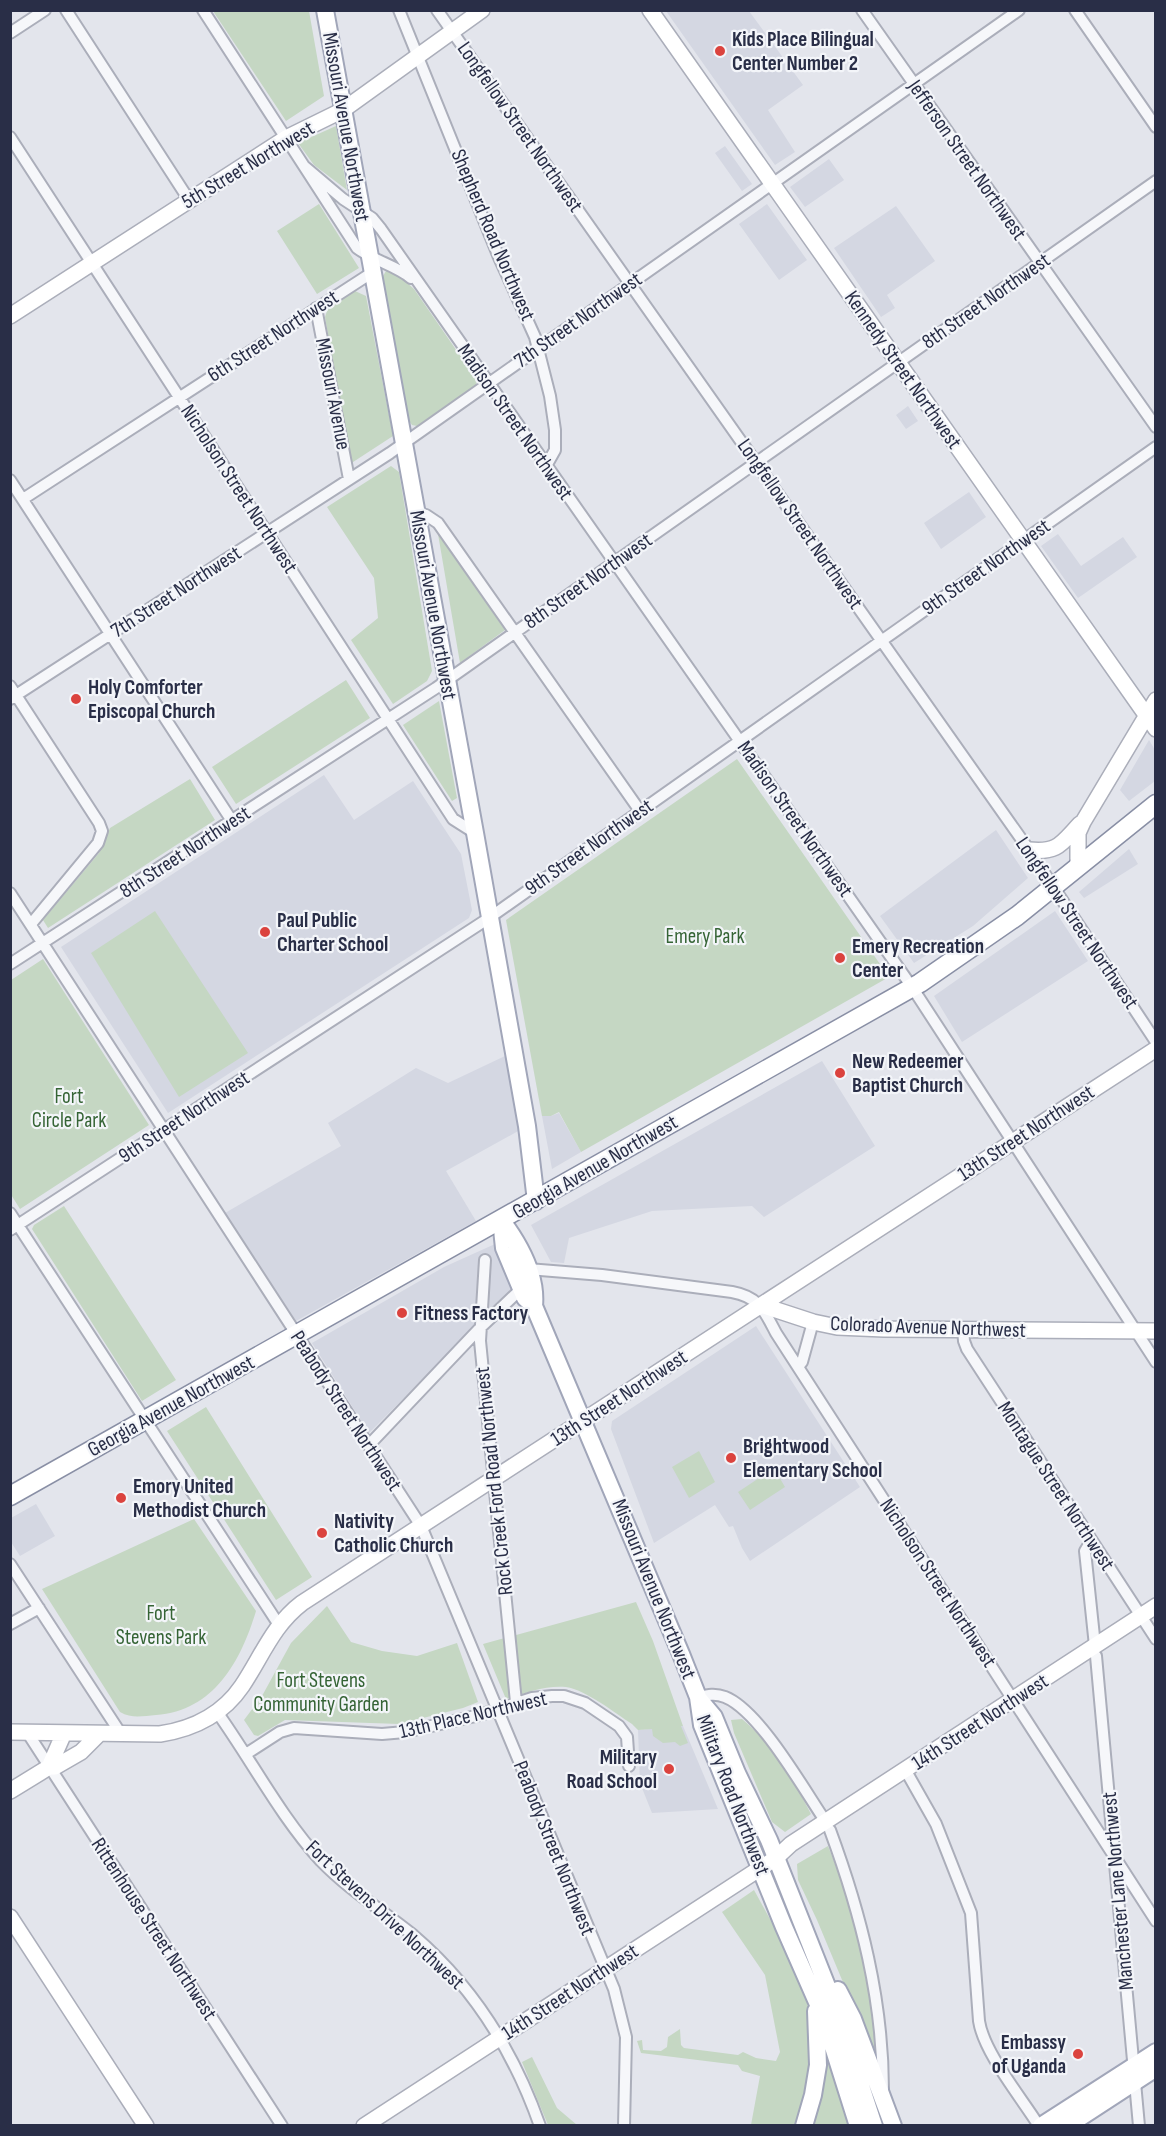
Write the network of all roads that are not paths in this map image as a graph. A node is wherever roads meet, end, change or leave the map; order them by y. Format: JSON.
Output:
{"nodes":[{"id":1,"x":45,"y":10,"type":"edge"},
{"id":2,"x":66,"y":10,"type":"edge"},
{"id":3,"x":203,"y":10,"type":"edge"},
{"id":4,"x":325,"y":10,"type":"edge"},
{"id":5,"x":399,"y":10,"type":"edge"},
{"id":6,"x":437,"y":10,"type":"edge"},
{"id":7,"x":482,"y":10,"type":"edge"},
{"id":8,"x":650,"y":10,"type":"edge"},
{"id":9,"x":862,"y":10,"type":"edge"},
{"id":10,"x":1019,"y":10,"type":"edge"},
{"id":11,"x":1075,"y":10,"type":"edge"},
{"id":12,"x":452,"y":32,"type":"junction"},
{"id":13,"x":10,"y":33,"type":"edge"},
{"id":14,"x":416,"y":57,"type":"junction"},
{"id":15,"x":914,"y":84,"type":"junction"},
{"id":16,"x":344,"y":110,"type":"junction"},
{"id":17,"x":1155,"y":127,"type":"edge"},
{"id":18,"x":10,"y":137,"type":"edge"},
{"id":19,"x":285,"y":138,"type":"junction"},
{"id":20,"x":304,"y":166,"type":"junction"},
{"id":21,"x":1155,"y":181,"type":"edge"},
{"id":22,"x":772,"y":184,"type":"junction"},
{"id":23,"x":189,"y":200,"type":"junction"},
{"id":24,"x":362,"y":212,"type":"junction"},
{"id":25,"x":1040,"y":262,"type":"junction"},
{"id":26,"x":93,"y":263,"type":"junction"},
{"id":27,"x":371,"y":265,"type":"junction"},
{"id":28,"x":630,"y":284,"type":"junction"},
{"id":29,"x":420,"y":286,"type":"junction"},
{"id":30,"x":316,"y":308,"type":"junction"},
{"id":31,"x":10,"y":316,"type":"edge"},
{"id":32,"x":538,"y":349,"type":"junction"},
{"id":33,"x":898,"y":363,"type":"junction"},
{"id":34,"x":488,"y":384,"type":"junction"},
{"id":35,"x":180,"y":397,"type":"junction"},
{"id":36,"x":1155,"y":427,"type":"edge"},
{"id":37,"x":404,"y":443,"type":"junction"},
{"id":38,"x":1155,"y":447,"type":"edge"},
{"id":39,"x":756,"y":462,"type":"junction"},
{"id":40,"x":546,"y":466,"type":"junction"},
{"id":41,"x":349,"y":479,"type":"junction"},
{"id":42,"x":10,"y":480,"type":"edge"},
{"id":43,"x":23,"y":499,"type":"junction"},
{"id":44,"x":417,"y":513,"type":"junction"},
{"id":45,"x":268,"y":532,"type":"junction"},
{"id":46,"x":1023,"y":541,"type":"junction"},
{"id":47,"x":614,"y":562,"type":"junction"},
{"id":48,"x":514,"y":633,"type":"junction"},
{"id":49,"x":111,"y":634,"type":"junction"},
{"id":50,"x":882,"y":641,"type":"junction"},
{"id":51,"x":447,"y":680,"type":"junction"},
{"id":52,"x":12,"y":694,"type":"edge"},
{"id":53,"x":1155,"y":700,"type":"edge"},
{"id":54,"x":1146,"y":716,"type":"junction"},
{"id":55,"x":388,"y":719,"type":"junction"},
{"id":56,"x":1155,"y":729,"type":"edge"},
{"id":57,"x":740,"y":741,"type":"junction"},
{"id":58,"x":1155,"y":804,"type":"edge"},
{"id":59,"x":640,"y":811,"type":"junction"},
{"id":60,"x":232,"y":821,"type":"junction"},
{"id":61,"x":1083,"y":822,"type":"junction"},
{"id":62,"x":475,"y":833,"type":"junction"},
{"id":63,"x":1029,"y":850,"type":"junction"},
{"id":64,"x":1078,"y":867,"type":"junction"},
{"id":65,"x":1054,"y":886,"type":"junction"},
{"id":66,"x":10,"y":893,"type":"edge"},
{"id":67,"x":489,"y":918,"type":"junction"},
{"id":68,"x":31,"y":924,"type":"junction"},
{"id":69,"x":43,"y":944,"type":"junction"},
{"id":70,"x":10,"y":964,"type":"edge"},
{"id":71,"x":912,"y":987,"type":"junction"},
{"id":72,"x":1155,"y":1042,"type":"edge"},
{"id":73,"x":1155,"y":1049,"type":"edge"},
{"id":74,"x":164,"y":1130,"type":"junction"},
{"id":75,"x":1013,"y":1142,"type":"junction"},
{"id":76,"x":536,"y":1201,"type":"junction"},
{"id":77,"x":10,"y":1213,"type":"edge"},
{"id":78,"x":501,"y":1220,"type":"junction"},
{"id":79,"x":14,"y":1228,"type":"edge"},
{"id":80,"x":485,"y":1260,"type":"dead end"},
{"id":81,"x":528,"y":1269,"type":"junction"},
{"id":82,"x":521,"y":1289,"type":"junction"},
{"id":83,"x":761,"y":1305,"type":"junction"},
{"id":84,"x":534,"y":1306,"type":"junction"},
{"id":85,"x":813,"y":1322,"type":"junction"},
{"id":86,"x":479,"y":1329,"type":"junction"},
{"id":87,"x":963,"y":1329,"type":"junction"},
{"id":88,"x":1136,"y":1331,"type":"junction"},
{"id":89,"x":1155,"y":1331,"type":"edge"},
{"id":90,"x":297,"y":1335,"type":"junction"},
{"id":91,"x":1155,"y":1362,"type":"edge"},
{"id":92,"x":798,"y":1367,"type":"junction"},
{"id":93,"x":146,"y":1420,"type":"junction"},
{"id":94,"x":584,"y":1421,"type":"junction"},
{"id":95,"x":369,"y":1445,"type":"junction"},
{"id":96,"x":493,"y":1480,"type":"junction"},
{"id":97,"x":10,"y":1496,"type":"edge"},
{"id":98,"x":421,"y":1526,"type":"junction"},
{"id":99,"x":1091,"y":1541,"type":"junction"},
{"id":100,"x":10,"y":1564,"type":"edge"},
{"id":101,"x":1155,"y":1606,"type":"edge"},
{"id":102,"x":39,"y":1608,"type":"junction"},
{"id":103,"x":1147,"y":1618,"type":"edge"},
{"id":104,"x":10,"y":1624,"type":"edge"},
{"id":105,"x":279,"y":1625,"type":"junction"},
{"id":106,"x":1155,"y":1639,"type":"edge"},
{"id":107,"x":1095,"y":1651,"type":"junction"},
{"id":108,"x":698,"y":1697,"type":"junction"},
{"id":109,"x":516,"y":1702,"type":"junction"},
{"id":110,"x":1015,"y":1703,"type":"junction"},
{"id":111,"x":497,"y":1709,"type":"junction"},
{"id":112,"x":217,"y":1712,"type":"junction"},
{"id":113,"x":10,"y":1732,"type":"edge"},
{"id":114,"x":27,"y":1732,"type":"junction"},
{"id":115,"x":64,"y":1733,"type":"junction"},
{"id":116,"x":99,"y":1734,"type":"junction"},
{"id":117,"x":121,"y":1734,"type":"junction"},
{"id":118,"x":246,"y":1754,"type":"junction"},
{"id":119,"x":629,"y":1766,"type":"dead end"},
{"id":120,"x":49,"y":1767,"type":"junction"},
{"id":121,"x":908,"y":1774,"type":"junction"},
{"id":122,"x":10,"y":1791,"type":"edge"},
{"id":123,"x":828,"y":1826,"type":"junction"},
{"id":124,"x":776,"y":1858,"type":"junction"},
{"id":125,"x":1115,"y":1858,"type":"junction"},
{"id":126,"x":761,"y":1868,"type":"junction"},
{"id":127,"x":10,"y":1917,"type":"edge"},
{"id":128,"x":801,"y":1918,"type":"junction"},
{"id":129,"x":1155,"y":1921,"type":"edge"},
{"id":130,"x":605,"y":1969,"type":"junction"},
{"id":131,"x":812,"y":1989,"type":"junction"},
{"id":132,"x":500,"y":2037,"type":"junction"},
{"id":133,"x":1155,"y":2052,"type":"edge"},
{"id":134,"x":1155,"y":2068,"type":"edge"},
{"id":135,"x":1135,"y":2073,"type":"junction"},
{"id":136,"x":884,"y":2097,"type":"junction"},
{"id":137,"x":146,"y":2126,"type":"edge"},
{"id":138,"x":282,"y":2126,"type":"edge"},
{"id":139,"x":364,"y":2126,"type":"edge"},
{"id":140,"x":540,"y":2126,"type":"edge"},
{"id":141,"x":624,"y":2126,"type":"edge"},
{"id":142,"x":804,"y":2126,"type":"edge"},
{"id":143,"x":858,"y":2126,"type":"edge"},
{"id":144,"x":874,"y":2126,"type":"edge"},
{"id":145,"x":893,"y":2126,"type":"edge"},
{"id":146,"x":1040,"y":2126,"type":"edge"},
{"id":147,"x":1067,"y":2126,"type":"edge"},
{"id":148,"x":1139,"y":2126,"type":"edge"}],
"edges":[{"from":1,"to":13,"type":"street"},
{"from":2,"to":23,"type":"street"},
{"from":3,"to":19,"type":"street","name":"Madison Street Northwest"},
{"from":4,"to":16,"type":"main road","name":"Missouri Avenue Northwest"},
{"from":5,"to":14,"type":"street","name":"Shepherd Road Northwest"},
{"from":6,"to":12,"type":"street","name":"Longfellow Street Northwest"},
{"from":7,"to":12,"type":"street","name":"5th Street Northwest"},
{"from":8,"to":22,"type":"street","name":"Kennedy Street Northwest"},
{"from":9,"to":15,"type":"street","name":"Jefferson Street Northwest"},
{"from":10,"to":15,"type":"street","name":"7th Street Northwest"},
{"from":11,"to":17,"type":"street"},
{"from":12,"to":14,"type":"street","name":"5th Street Northwest"},
{"from":12,"to":28,"type":"street","name":"Longfellow Street Northwest"},
{"from":14,"to":16,"type":"street","name":"5th Street Northwest"},
{"from":14,"to":32,"type":"street","name":"Shepherd Road Northwest"},
{"from":15,"to":22,"type":"street","name":"7th Street Northwest"},
{"from":15,"to":25,"type":"street","name":"Jefferson Street Northwest"},
{"from":16,"to":19,"type":"street","name":"5th Street Northwest"},
{"from":16,"to":24,"type":"main road","name":"Missouri Avenue Northwest"},
{"from":18,"to":26,"type":"street","name":"Nicholson Street Northwest"},
{"from":19,"to":20,"type":"street","name":"Madison Street Northwest"},
{"from":19,"to":23,"type":"street","name":"5th Street Northwest"},
{"from":20,"to":24,"type":"street","name":"Madison Street Northwest"},
{"from":20,"to":27,"type":"street","name":"Madison Street Northwest"},
{"from":21,"to":25,"type":"street","name":"8th Street Northwest"},
{"from":22,"to":28,"type":"street","name":"7th Street Northwest"},
{"from":22,"to":33,"type":"street","name":"Kennedy Street Northwest"},
{"from":23,"to":26,"type":"street","name":"5th Street Northwest"},
{"from":24,"to":27,"type":"main road","name":"Missouri Avenue Northwest"},
{"from":24,"to":29,"type":"street","name":"Madison Street Northwest"},
{"from":25,"to":33,"type":"street","name":"8th Street Northwest"},
{"from":25,"to":36,"type":"street","name":"Jefferson Street Northwest"},
{"from":26,"to":31,"type":"street","name":"5th Street Northwest"},
{"from":26,"to":35,"type":"street","name":"Nicholson Street Northwest"},
{"from":27,"to":29,"type":"street","name":"Madison Street Northwest"},
{"from":27,"to":30,"type":"street","name":"6th Street Northwest"},
{"from":27,"to":37,"type":"main road","name":"Missouri Avenue Northwest"},
{"from":28,"to":32,"type":"street","name":"7th Street Northwest"},
{"from":28,"to":39,"type":"street","name":"Longfellow Street Northwest"},
{"from":29,"to":34,"type":"street","name":"Madison Street Northwest"},
{"from":30,"to":35,"type":"street","name":"6th Street Northwest"},
{"from":30,"to":41,"type":"street","name":"Missouri Avenue"},
{"from":32,"to":34,"type":"street","name":"7th Street Northwest"},
{"from":32,"to":40,"type":"street","name":"Shepherd Road Northwest"},
{"from":33,"to":39,"type":"street","name":"8th Street Northwest"},
{"from":33,"to":46,"type":"street","name":"Kennedy Street Northwest"},
{"from":34,"to":37,"type":"street","name":"7th Street Northwest"},
{"from":34,"to":40,"type":"street","name":"Madison Street Northwest"},
{"from":35,"to":43,"type":"street","name":"6th Street Northwest"},
{"from":35,"to":45,"type":"street","name":"Nicholson Street Northwest"},
{"from":37,"to":41,"type":"street","name":"7th Street Northwest"},
{"from":37,"to":44,"type":"main road","name":"Missouri Avenue Northwest"},
{"from":38,"to":46,"type":"street","name":"9th Street Northwest"},
{"from":39,"to":47,"type":"street","name":"8th Street Northwest"},
{"from":39,"to":50,"type":"street","name":"Longfellow Street Northwest"},
{"from":40,"to":47,"type":"street","name":"Madison Street Northwest"},
{"from":41,"to":45,"type":"street","name":"7th Street Northwest"},
{"from":42,"to":43,"type":"street"},
{"from":43,"to":49,"type":"street"},
{"from":44,"to":48,"type":"street"},
{"from":44,"to":51,"type":"main road","name":"Missouri Avenue Northwest"},
{"from":45,"to":49,"type":"street","name":"7th Street Northwest"},
{"from":45,"to":55,"type":"street","name":"Nicholson Street Northwest"},
{"from":46,"to":50,"type":"street","name":"9th Street Northwest"},
{"from":46,"to":54,"type":"street","name":"Kennedy Street Northwest"},
{"from":47,"to":48,"type":"street","name":"8th Street Northwest"},
{"from":47,"to":57,"type":"street","name":"Madison Street Northwest"},
{"from":48,"to":51,"type":"street","name":"8th Street Northwest"},
{"from":48,"to":59,"type":"street"},
{"from":49,"to":52,"type":"street","name":"7th Street Northwest"},
{"from":49,"to":60,"type":"street"},
{"from":50,"to":57,"type":"street","name":"9th Street Northwest"},
{"from":50,"to":63,"type":"street","name":"Longfellow Street Northwest"},
{"from":51,"to":55,"type":"street","name":"8th Street Northwest"},
{"from":51,"to":62,"type":"main road","name":"Missouri Avenue Northwest"},
{"from":52,"to":68,"type":"street"},
{"from":53,"to":54,"type":"street"},
{"from":54,"to":56,"type":"street","name":"Kennedy Street Northwest"},
{"from":54,"to":61,"type":"street"},
{"from":55,"to":60,"type":"street","name":"8th Street Northwest"},
{"from":55,"to":62,"type":"street","name":"Nicholson Street Northwest"},
{"from":57,"to":59,"type":"street","name":"9th Street Northwest"},
{"from":57,"to":71,"type":"street","name":"Madison Street Northwest"},
{"from":58,"to":64,"type":"highway","name":"Georgia Avenue Northwest"},
{"from":59,"to":67,"type":"street","name":"9th Street Northwest"},
{"from":60,"to":69,"type":"street","name":"8th Street Northwest"},
{"from":61,"to":63,"type":"street"},
{"from":61,"to":64,"type":"street"},
{"from":62,"to":67,"type":"main road","name":"Missouri Avenue Northwest"},
{"from":63,"to":65,"type":"street","name":"Longfellow Street Northwest"},
{"from":64,"to":65,"type":"highway","name":"Georgia Avenue Northwest"},
{"from":65,"to":71,"type":"highway","name":"Georgia Avenue Northwest"},
{"from":65,"to":72,"type":"street","name":"Longfellow Street Northwest"},
{"from":66,"to":68,"type":"street","name":"Peabody Street Northwest"},
{"from":67,"to":74,"type":"street","name":"9th Street Northwest"},
{"from":67,"to":76,"type":"main road","name":"Missouri Avenue Northwest"},
{"from":68,"to":69,"type":"street","name":"Peabody Street Northwest"},
{"from":69,"to":70,"type":"street","name":"8th Street Northwest"},
{"from":69,"to":74,"type":"street","name":"Peabody Street Northwest"},
{"from":71,"to":75,"type":"street","name":"Madison Street Northwest"},
{"from":71,"to":76,"type":"highway","name":"Georgia Avenue Northwest"},
{"from":73,"to":75,"type":"street","name":"13th Street Northwest"},
{"from":74,"to":79,"type":"street","name":"9th Street Northwest"},
{"from":74,"to":90,"type":"street","name":"Peabody Street Northwest"},
{"from":75,"to":83,"type":"street","name":"13th Street Northwest"},
{"from":75,"to":88,"type":"street","name":"Madison Street Northwest"},
{"from":76,"to":78,"type":"highway","name":"Georgia Avenue Northwest"},
{"from":77,"to":79,"type":"street"},
{"from":78,"to":81,"type":"main road","name":"Missouri Avenue Northwest"},
{"from":78,"to":82,"type":"main road","name":"Missouri Avenue Northwest"},
{"from":78,"to":90,"type":"highway","name":"Georgia Avenue Northwest"},
{"from":79,"to":93,"type":"street"},
{"from":80,"to":86,"type":"street","name":"Rock Creek Ford Road Northwest"},
{"from":81,"to":83,"type":"street","name":"Colorado Avenue Northwest"},
{"from":81,"to":84,"type":"main road","name":"Missouri Avenue Northwest"},
{"from":82,"to":84,"type":"main road","name":"Missouri Avenue Northwest"},
{"from":82,"to":86,"type":"street"},
{"from":83,"to":85,"type":"street","name":"Colorado Avenue Northwest"},
{"from":83,"to":92,"type":"street","name":"Nicholson Street Northwest"},
{"from":83,"to":94,"type":"street","name":"13th Street Northwest"},
{"from":84,"to":94,"type":"main road","name":"Missouri Avenue Northwest"},
{"from":85,"to":87,"type":"street","name":"Colorado Avenue Northwest"},
{"from":85,"to":92,"type":"street"},
{"from":86,"to":95,"type":"street"},
{"from":86,"to":96,"type":"street","name":"Rock Creek Ford Road Northwest"},
{"from":87,"to":88,"type":"street","name":"Colorado Avenue Northwest"},
{"from":87,"to":99,"type":"street","name":"Montague Street Northwest"},
{"from":88,"to":89,"type":"street","name":"Colorado Avenue Northwest"},
{"from":88,"to":91,"type":"street","name":"Madison Street Northwest"},
{"from":90,"to":93,"type":"highway","name":"Georgia Avenue Northwest"},
{"from":90,"to":95,"type":"street","name":"Peabody Street Northwest"},
{"from":92,"to":110,"type":"street","name":"Nicholson Street Northwest"},
{"from":93,"to":97,"type":"highway","name":"Georgia Avenue Northwest"},
{"from":93,"to":105,"type":"street"},
{"from":94,"to":96,"type":"street","name":"13th Street Northwest"},
{"from":94,"to":108,"type":"main road","name":"Missouri Avenue Northwest"},
{"from":95,"to":98,"type":"street","name":"Peabody Street Northwest"},
{"from":96,"to":98,"type":"street","name":"13th Street Northwest"},
{"from":96,"to":109,"type":"street","name":"Rock Creek Ford Road Northwest"},
{"from":98,"to":105,"type":"street","name":"13th Street Northwest"},
{"from":98,"to":111,"type":"street","name":"Peabody Street Northwest"},
{"from":99,"to":103,"type":"street","name":"Montague Street Northwest"},
{"from":99,"to":107,"type":"street","name":"Manchester Lane Northwest"},
{"from":100,"to":102,"type":"street"},
{"from":101,"to":103,"type":"street","name":"14th Street Northwest"},
{"from":102,"to":104,"type":"street"},
{"from":102,"to":117,"type":"street"},
{"from":103,"to":106,"type":"street","name":"Montague Street Northwest"},
{"from":103,"to":107,"type":"street","name":"14th Street Northwest"},
{"from":105,"to":112,"type":"street","name":"13th Street Northwest"},
{"from":107,"to":110,"type":"street","name":"14th Street Northwest"},
{"from":107,"to":125,"type":"street","name":"Manchester Lane Northwest"},
{"from":108,"to":123,"type":"street","name":"Missouri Avenue Northwest"},
{"from":108,"to":124,"type":"main road","name":"Military Road Northwest"},
{"from":108,"to":126,"type":"main road","name":"Military Road Northwest"},
{"from":109,"to":111,"type":"street","name":"13th Place Northwest"},
{"from":109,"to":119,"type":"street","name":"13th Place Northwest"},
{"from":110,"to":121,"type":"street","name":"14th Street Northwest"},
{"from":110,"to":125,"type":"street","name":"Nicholson Street Northwest"},
{"from":111,"to":118,"type":"street","name":"13th Place Northwest"},
{"from":111,"to":130,"type":"street","name":"Peabody Street Northwest"},
{"from":112,"to":117,"type":"street","name":"13th Street Northwest"},
{"from":112,"to":118,"type":"street","name":"Fort Stevens Drive Northwest"},
{"from":113,"to":114,"type":"street","name":"13th Street Northwest"},
{"from":114,"to":115,"type":"street","name":"13th Street Northwest"},
{"from":114,"to":120,"type":"street","name":"Rittenhouse Street Northwest"},
{"from":115,"to":116,"type":"street","name":"13th Street Northwest"},
{"from":115,"to":120,"type":"street"},
{"from":116,"to":117,"type":"street","name":"13th Street Northwest"},
{"from":116,"to":120,"type":"street"},
{"from":118,"to":132,"type":"street","name":"Fort Stevens Drive Northwest"},
{"from":120,"to":122,"type":"street"},
{"from":120,"to":138,"type":"street","name":"Rittenhouse Street Northwest"},
{"from":121,"to":123,"type":"street","name":"14th Street Northwest"},
{"from":121,"to":146,"type":"street"},
{"from":123,"to":124,"type":"street","name":"14th Street Northwest"},
{"from":123,"to":136,"type":"street","name":"Missouri Avenue Northwest"},
{"from":124,"to":126,"type":"street","name":"14th Street Northwest"},
{"from":124,"to":128,"type":"main road","name":"Military Road Northwest"},
{"from":125,"to":129,"type":"street","name":"Nicholson Street Northwest"},
{"from":125,"to":135,"type":"street","name":"Manchester Lane Northwest"},
{"from":126,"to":130,"type":"street","name":"14th Street Northwest"},
{"from":126,"to":131,"type":"main road","name":"Military Road Northwest"},
{"from":127,"to":137,"type":"street"},
{"from":128,"to":136,"type":"main road"},
{"from":128,"to":144,"type":"main road","name":"Military Road Northwest"},
{"from":130,"to":132,"type":"street","name":"14th Street Northwest"},
{"from":130,"to":141,"type":"street"},
{"from":131,"to":142,"type":"main road"},
{"from":131,"to":143,"type":"main road","name":"Military Road Northwest"},
{"from":132,"to":139,"type":"street","name":"14th Street Northwest"},
{"from":132,"to":140,"type":"street","name":"Fort Stevens Drive Northwest"},
{"from":133,"to":135,"type":"main road"},
{"from":134,"to":135,"type":"main road"},
{"from":135,"to":146,"type":"main road"},
{"from":135,"to":147,"type":"main road"},
{"from":135,"to":148,"type":"street","name":"Manchester Lane Northwest"},
{"from":136,"to":145,"type":"main road","name":"Missouri Avenue Northwest"}]}
